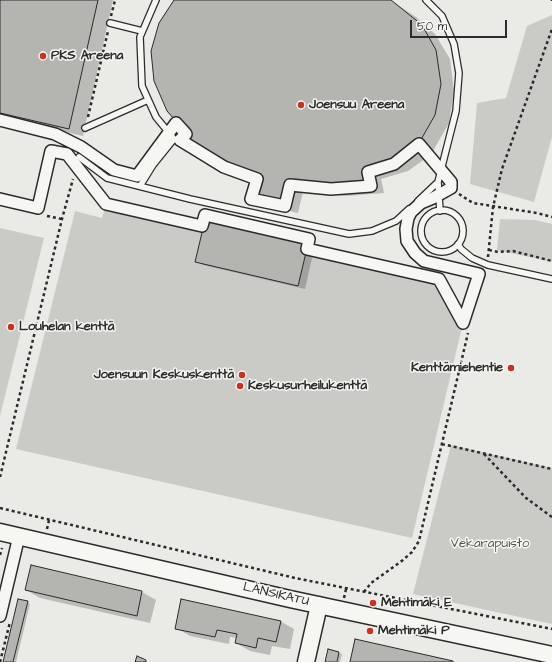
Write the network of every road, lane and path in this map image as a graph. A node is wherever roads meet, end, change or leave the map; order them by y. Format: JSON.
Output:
{"nodes":[{"id":1,"x":115,"y":0,"type":"edge"},
{"id":2,"x":156,"y":0,"type":"edge"},
{"id":3,"x":426,"y":0,"type":"edge"},
{"id":4,"x":110,"y":23,"type":"junction"},
{"id":5,"x":552,"y":29,"type":"edge"},
{"id":6,"x":142,"y":31,"type":"junction"},
{"id":7,"x":148,"y":100,"type":"junction"},
{"id":8,"x":0,"y":120,"type":"edge"},
{"id":9,"x":85,"y":128,"type":"joint"},
{"id":10,"x":169,"y":133,"type":"junction"},
{"id":11,"x":77,"y":162,"type":"junction"},
{"id":12,"x":442,"y":171,"type":"junction"},
{"id":13,"x":438,"y":182,"type":"junction"},
{"id":14,"x":140,"y":186,"type":"junction"},
{"id":15,"x":451,"y":188,"type":"junction"},
{"id":16,"x":439,"y":195,"type":"junction"},
{"id":17,"x":0,"y":199,"type":"edge"},
{"id":18,"x":493,"y":207,"type":"junction"},
{"id":19,"x":440,"y":211,"type":"junction"},
{"id":20,"x":552,"y":217,"type":"edge"},
{"id":21,"x":458,"y":244,"type":"junction"},
{"id":22,"x":489,"y":250,"type":"junction"},
{"id":23,"x":552,"y":261,"type":"edge"},
{"id":24,"x":488,"y":265,"type":"junction"},
{"id":25,"x":552,"y":279,"type":"edge"},
{"id":26,"x":469,"y":332,"type":"dead end"},
{"id":27,"x":442,"y":444,"type":"junction"},
{"id":28,"x":483,"y":454,"type":"junction"},
{"id":29,"x":552,"y":470,"type":"edge"},
{"id":30,"x":0,"y":477,"type":"edge"},
{"id":31,"x":0,"y":508,"type":"edge"},
{"id":32,"x":552,"y":517,"type":"edge"},
{"id":33,"x":0,"y":532,"type":"edge"},
{"id":34,"x":19,"y":536,"type":"junction"},
{"id":35,"x":2,"y":548,"type":"dead end"},
{"id":36,"x":0,"y":555,"type":"edge"},
{"id":37,"x":364,"y":592,"type":"junction"},
{"id":38,"x":319,"y":605,"type":"junction"},
{"id":39,"x":0,"y":616,"type":"edge"},
{"id":40,"x":552,"y":629,"type":"edge"},
{"id":41,"x":552,"y":655,"type":"edge"},
{"id":42,"x":306,"y":662,"type":"edge"}],
"edges":[{"from":1,"to":4,"type":"path"},
{"from":2,"to":6,"type":"lane"},
{"from":3,"to":12,"type":"lane"},
{"from":4,"to":6,"type":"lane"},
{"from":4,"to":9,"type":"path"},
{"from":5,"to":18,"type":"path"},
{"from":6,"to":7,"type":"lane"},
{"from":7,"to":9,"type":"lane"},
{"from":7,"to":10,"type":"lane"},
{"from":8,"to":10,"type":"street"},
{"from":10,"to":12,"type":"street"},
{"from":10,"to":14,"type":"lane"},
{"from":11,"to":14,"type":"lane"},
{"from":11,"to":16,"type":"street"},
{"from":11,"to":17,"type":"street"},
{"from":11,"to":30,"type":"path"},
{"from":12,"to":13,"type":"lane"},
{"from":12,"to":15,"type":"street"},
{"from":13,"to":14,"type":"lane"},
{"from":13,"to":16,"type":"lane"},
{"from":15,"to":16,"type":"street"},
{"from":15,"to":18,"type":"path"},
{"from":16,"to":19,"type":"lane"},
{"from":18,"to":20,"type":"path"},
{"from":18,"to":22,"type":"path"},
{"from":19,"to":21,"type":"lane"},
{"from":19,"to":21,"type":"lane"},
{"from":21,"to":24,"type":"lane"},
{"from":22,"to":23,"type":"path"},
{"from":22,"to":24,"type":"path"},
{"from":24,"to":25,"type":"lane"},
{"from":26,"to":27,"type":"path"},
{"from":27,"to":28,"type":"path"},
{"from":27,"to":37,"type":"path"},
{"from":28,"to":29,"type":"path"},
{"from":28,"to":32,"type":"path"},
{"from":31,"to":37,"type":"path"},
{"from":33,"to":34,"type":"street","name":"LÄNSIKATU"},
{"from":34,"to":38,"type":"street","name":"LÄNSIKATU"},
{"from":34,"to":39,"type":"street"},
{"from":35,"to":36,"type":"path"},
{"from":37,"to":40,"type":"path"},
{"from":38,"to":41,"type":"street","name":"LÄNSIKATU"},
{"from":38,"to":42,"type":"street"}]}
